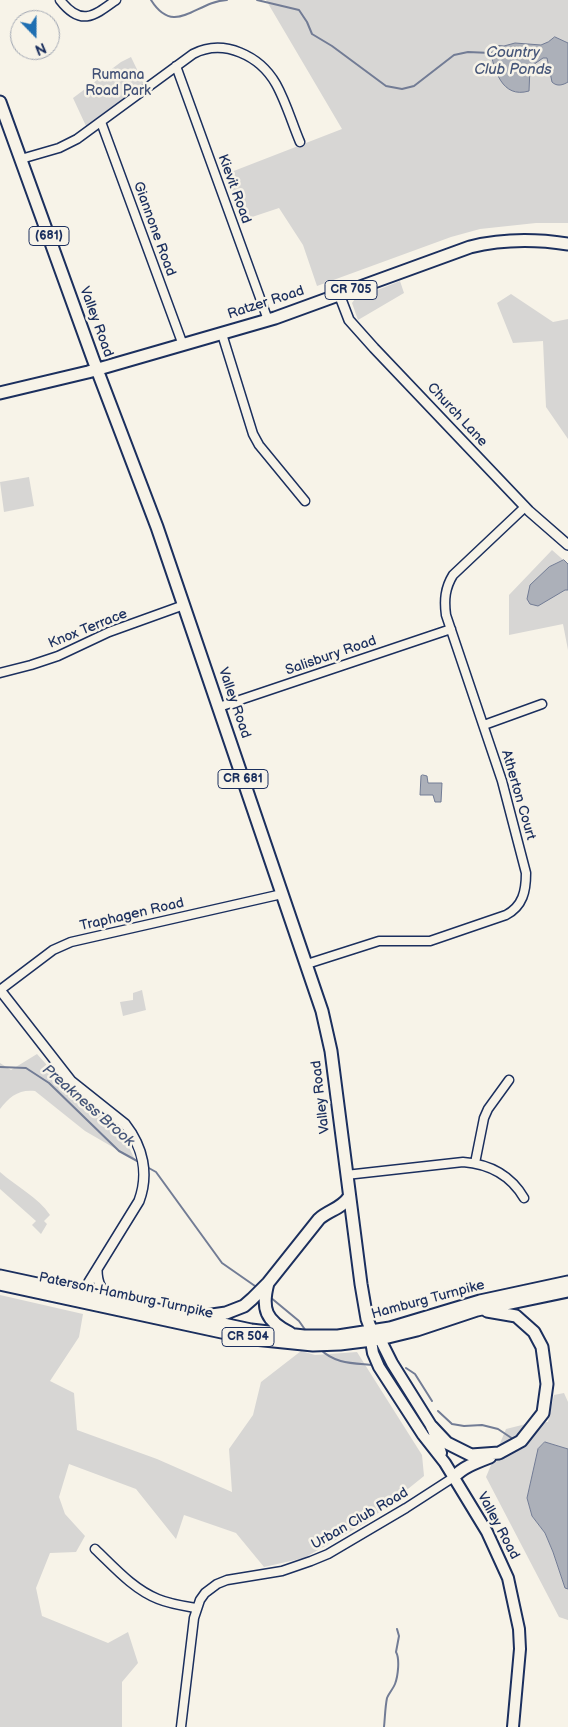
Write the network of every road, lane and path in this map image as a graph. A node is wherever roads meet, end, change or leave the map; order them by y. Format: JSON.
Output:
{"nodes":[{"id":1,"x":60,"y":0,"type":"edge"},
{"id":2,"x":116,"y":0,"type":"edge"},
{"id":3,"x":176,"y":66,"type":"junction"},
{"id":4,"x":0,"y":102,"type":"edge"},
{"id":5,"x":101,"y":122,"type":"junction"},
{"id":6,"x":300,"y":142,"type":"dead end"},
{"id":7,"x":21,"y":159,"type":"junction"},
{"id":8,"x":568,"y":244,"type":"edge"},
{"id":9,"x":339,"y":294,"type":"junction"},
{"id":10,"x":268,"y":320,"type":"junction"},
{"id":11,"x":222,"y":334,"type":"junction"},
{"id":12,"x":183,"y":346,"type":"junction"},
{"id":13,"x":97,"y":370,"type":"junction"},
{"id":14,"x":0,"y":392,"type":"edge"},
{"id":15,"x":305,"y":501,"type":"dead end"},
{"id":16,"x":525,"y":506,"type":"junction"},
{"id":17,"x":568,"y":545,"type":"edge"},
{"id":18,"x":184,"y":606,"type":"junction"},
{"id":19,"x":451,"y":629,"type":"junction"},
{"id":20,"x":0,"y":673,"type":"edge"},
{"id":21,"x":542,"y":704,"type":"dead end"},
{"id":22,"x":219,"y":706,"type":"junction"},
{"id":23,"x":484,"y":725,"type":"junction"},
{"id":24,"x":282,"y":894,"type":"junction"},
{"id":25,"x":307,"y":964,"type":"junction"},
{"id":26,"x":0,"y":990,"type":"edge"},
{"id":27,"x":509,"y":1080,"type":"dead end"},
{"id":28,"x":475,"y":1163,"type":"junction"},
{"id":29,"x":346,"y":1175,"type":"junction"},
{"id":30,"x":349,"y":1197,"type":"junction"},
{"id":31,"x":524,"y":1198,"type":"dead end"},
{"id":32,"x":352,"y":1213,"type":"junction"},
{"id":33,"x":313,"y":1228,"type":"junction"},
{"id":34,"x":97,"y":1270,"type":"junction"},
{"id":35,"x":0,"y":1276,"type":"edge"},
{"id":36,"x":568,"y":1282,"type":"edge"},
{"id":37,"x":268,"y":1283,"type":"junction"},
{"id":38,"x":0,"y":1284,"type":"edge"},
{"id":39,"x":568,"y":1291,"type":"edge"},
{"id":40,"x":86,"y":1298,"type":"junction"},
{"id":41,"x":110,"y":1299,"type":"junction"},
{"id":42,"x":478,"y":1310,"type":"junction"},
{"id":43,"x":195,"y":1317,"type":"junction"},
{"id":44,"x":374,"y":1337,"type":"junction"},
{"id":45,"x":310,"y":1339,"type":"junction"},
{"id":46,"x":432,"y":1427,"type":"junction"},
{"id":47,"x":498,"y":1453,"type":"junction"},
{"id":48,"x":445,"y":1463,"type":"junction"},
{"id":49,"x":454,"y":1477,"type":"junction"},
{"id":50,"x":94,"y":1549,"type":"dead end"},
{"id":51,"x":196,"y":1608,"type":"junction"},
{"id":52,"x":181,"y":1727,"type":"edge"},
{"id":53,"x":513,"y":1727,"type":"edge"}],
"edges":[{"from":1,"to":2,"type":"street"},
{"from":3,"to":5,"type":"street"},
{"from":3,"to":6,"type":"street"},
{"from":3,"to":10,"type":"street","name":"Kievit Road"},
{"from":4,"to":7,"type":"main road","name":"Valley Road","number":"(681)"},
{"from":5,"to":7,"type":"street"},
{"from":5,"to":12,"type":"street","name":"Giannone Road"},
{"from":7,"to":13,"type":"main road","name":"Valley Road","number":"(681)"},
{"from":8,"to":9,"type":"main road","name":"Ratzer Road","number":"CR 705"},
{"from":9,"to":10,"type":"main road","name":"Ratzer Road","number":"CR 705"},
{"from":9,"to":16,"type":"street","name":"Church Lane"},
{"from":10,"to":11,"type":"main road","name":"Ratzer Road","number":"CR 705"},
{"from":11,"to":12,"type":"main road","name":"Ratzer Road","number":"CR 705"},
{"from":11,"to":15,"type":"street"},
{"from":12,"to":13,"type":"main road","name":"Ratzer Road","number":"CR 705"},
{"from":13,"to":14,"type":"main road","name":"Ratzer Road","number":"CR 705"},
{"from":13,"to":18,"type":"main road","name":"Valley Road","number":"CR 681"},
{"from":16,"to":17,"type":"street","name":"Church Lane"},
{"from":16,"to":19,"type":"street","name":"Atherton Court"},
{"from":18,"to":20,"type":"street","name":"Knox Terrace"},
{"from":18,"to":22,"type":"main road","name":"Valley Road","number":"CR 681"},
{"from":19,"to":22,"type":"street","name":"Salisbury Road"},
{"from":19,"to":23,"type":"street","name":"Atherton Court"},
{"from":21,"to":23,"type":"street"},
{"from":22,"to":24,"type":"main road","name":"Valley Road","number":"CR 681"},
{"from":23,"to":25,"type":"street","name":"Atherton Court"},
{"from":24,"to":25,"type":"main road","name":"Valley Road","number":"CR 681"},
{"from":24,"to":26,"type":"street","name":"Traphagen Road"},
{"from":25,"to":29,"type":"main road","name":"Valley Road","number":"CR 681"},
{"from":26,"to":34,"type":"street"},
{"from":27,"to":28,"type":"street"},
{"from":28,"to":29,"type":"street"},
{"from":28,"to":31,"type":"street"},
{"from":29,"to":30,"type":"main road","name":"Valley Road","number":"CR 681"},
{"from":30,"to":32,"type":"main road","name":"Valley Road","number":"CR 681"},
{"from":30,"to":33,"type":"main road"},
{"from":32,"to":33,"type":"main road"},
{"from":32,"to":44,"type":"main road","name":"Valley Road","number":"CR 681"},
{"from":33,"to":37,"type":"main road"},
{"from":34,"to":40,"type":"street"},
{"from":34,"to":41,"type":"street"},
{"from":35,"to":40,"type":"main road","name":"Hamburg Turnpike","number":"CR 504"},
{"from":36,"to":44,"type":"main road","name":"Hamburg Turnpike","number":"CR 504"},
{"from":37,"to":43,"type":"main road"},
{"from":37,"to":45,"type":"main road"},
{"from":38,"to":40,"type":"main road","name":"Paterson-Hamburg Turnpike","number":"CR 504"},
{"from":39,"to":42,"type":"main road","number":"CR 504"},
{"from":40,"to":41,"type":"main road","name":"Hamburg Turnpike","number":"CR 504"},
{"from":40,"to":45,"type":"main road","name":"Paterson-Hamburg Turnpike","number":"CR 504"},
{"from":41,"to":43,"type":"main road","name":"Hamburg Turnpike","number":"CR 504"},
{"from":42,"to":44,"type":"main road","number":"CR 504"},
{"from":42,"to":47,"type":"main road"},
{"from":43,"to":45,"type":"main road","name":"Hamburg Turnpike","number":"CR 504"},
{"from":44,"to":45,"type":"main road","name":"Hamburg Turnpike","number":"CR 504"},
{"from":44,"to":46,"type":"main road","name":"Valley Road","number":"CR 681"},
{"from":44,"to":48,"type":"main road","name":"Valley Road","number":"CR 681"},
{"from":46,"to":47,"type":"main road"},
{"from":46,"to":48,"type":"main road","name":"Valley Road","number":"CR 681"},
{"from":47,"to":49,"type":"main road"},
{"from":48,"to":49,"type":"main road","name":"Valley Road","number":"CR 681"},
{"from":49,"to":51,"type":"street","name":"Urban Club Road"},
{"from":49,"to":53,"type":"main road","name":"Valley Road","number":"CR 681"},
{"from":50,"to":51,"type":"street"},
{"from":51,"to":52,"type":"street","name":"Urban Club Road"}]}
